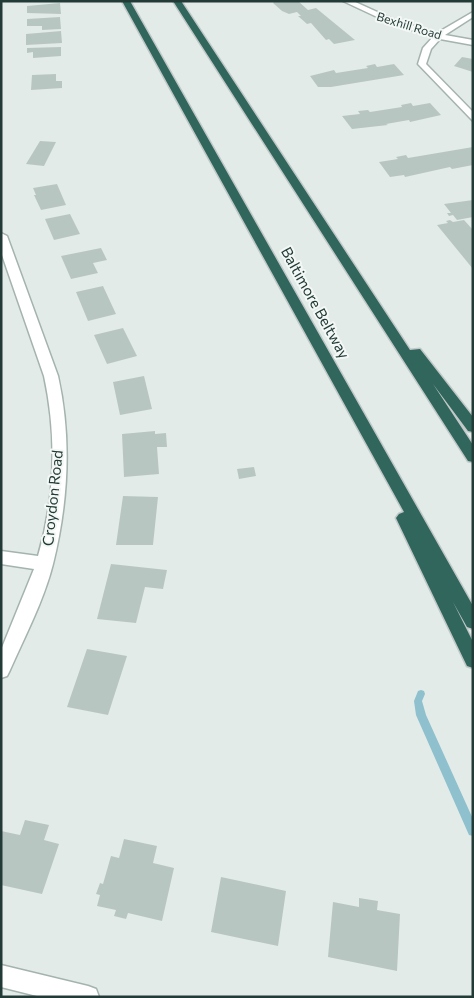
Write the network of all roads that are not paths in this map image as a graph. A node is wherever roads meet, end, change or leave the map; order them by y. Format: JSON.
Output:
{"nodes":[{"id":1,"x":126,"y":1,"type":"edge"},
{"id":2,"x":177,"y":1,"type":"edge"},
{"id":3,"x":348,"y":2,"type":"edge"},
{"id":4,"x":473,"y":14,"type":"edge"},
{"id":5,"x":448,"y":29,"type":"junction"},
{"id":6,"x":464,"y":32,"type":"dead end"},
{"id":7,"x":440,"y":36,"type":"junction"},
{"id":8,"x":473,"y":43,"type":"edge"},
{"id":9,"x":473,"y":118,"type":"edge"},
{"id":10,"x":1,"y":236,"type":"edge"},
{"id":11,"x":340,"y":254,"type":"junction"},
{"id":12,"x":336,"y":377,"type":"junction"},
{"id":13,"x":473,"y":427,"type":"edge"},
{"id":14,"x":473,"y":457,"type":"edge"},
{"id":15,"x":1,"y":557,"type":"edge"},
{"id":16,"x":44,"y":564,"type":"junction"},
{"id":17,"x":473,"y":622,"type":"edge"},
{"id":18,"x":473,"y":660,"type":"edge"},
{"id":19,"x":1,"y":670,"type":"edge"},
{"id":20,"x":1,"y":976,"type":"edge"},
{"id":21,"x":88,"y":997,"type":"edge"}],
"edges":[{"from":1,"to":12,"type":"highway","name":"Baltimore Beltway"},
{"from":2,"to":11,"type":"highway"},
{"from":3,"to":5,"type":"street","name":"Bexhill Road"},
{"from":3,"to":7,"type":"street","name":"Bexhill Road"},
{"from":4,"to":5,"type":"street"},
{"from":5,"to":6,"type":"street","name":"Bexhill Road"},
{"from":5,"to":7,"type":"street"},
{"from":7,"to":8,"type":"street","name":"Bexhill Road"},
{"from":7,"to":9,"type":"street"},
{"from":10,"to":16,"type":"street","name":"Croydon Road"},
{"from":11,"to":13,"type":"highway"},
{"from":11,"to":14,"type":"highway"},
{"from":12,"to":17,"type":"highway","name":"Baltimore Beltway"},
{"from":12,"to":18,"type":"highway"},
{"from":15,"to":16,"type":"street"},
{"from":16,"to":19,"type":"street","name":"Croydon Road"},
{"from":20,"to":21,"type":"street"}]}
